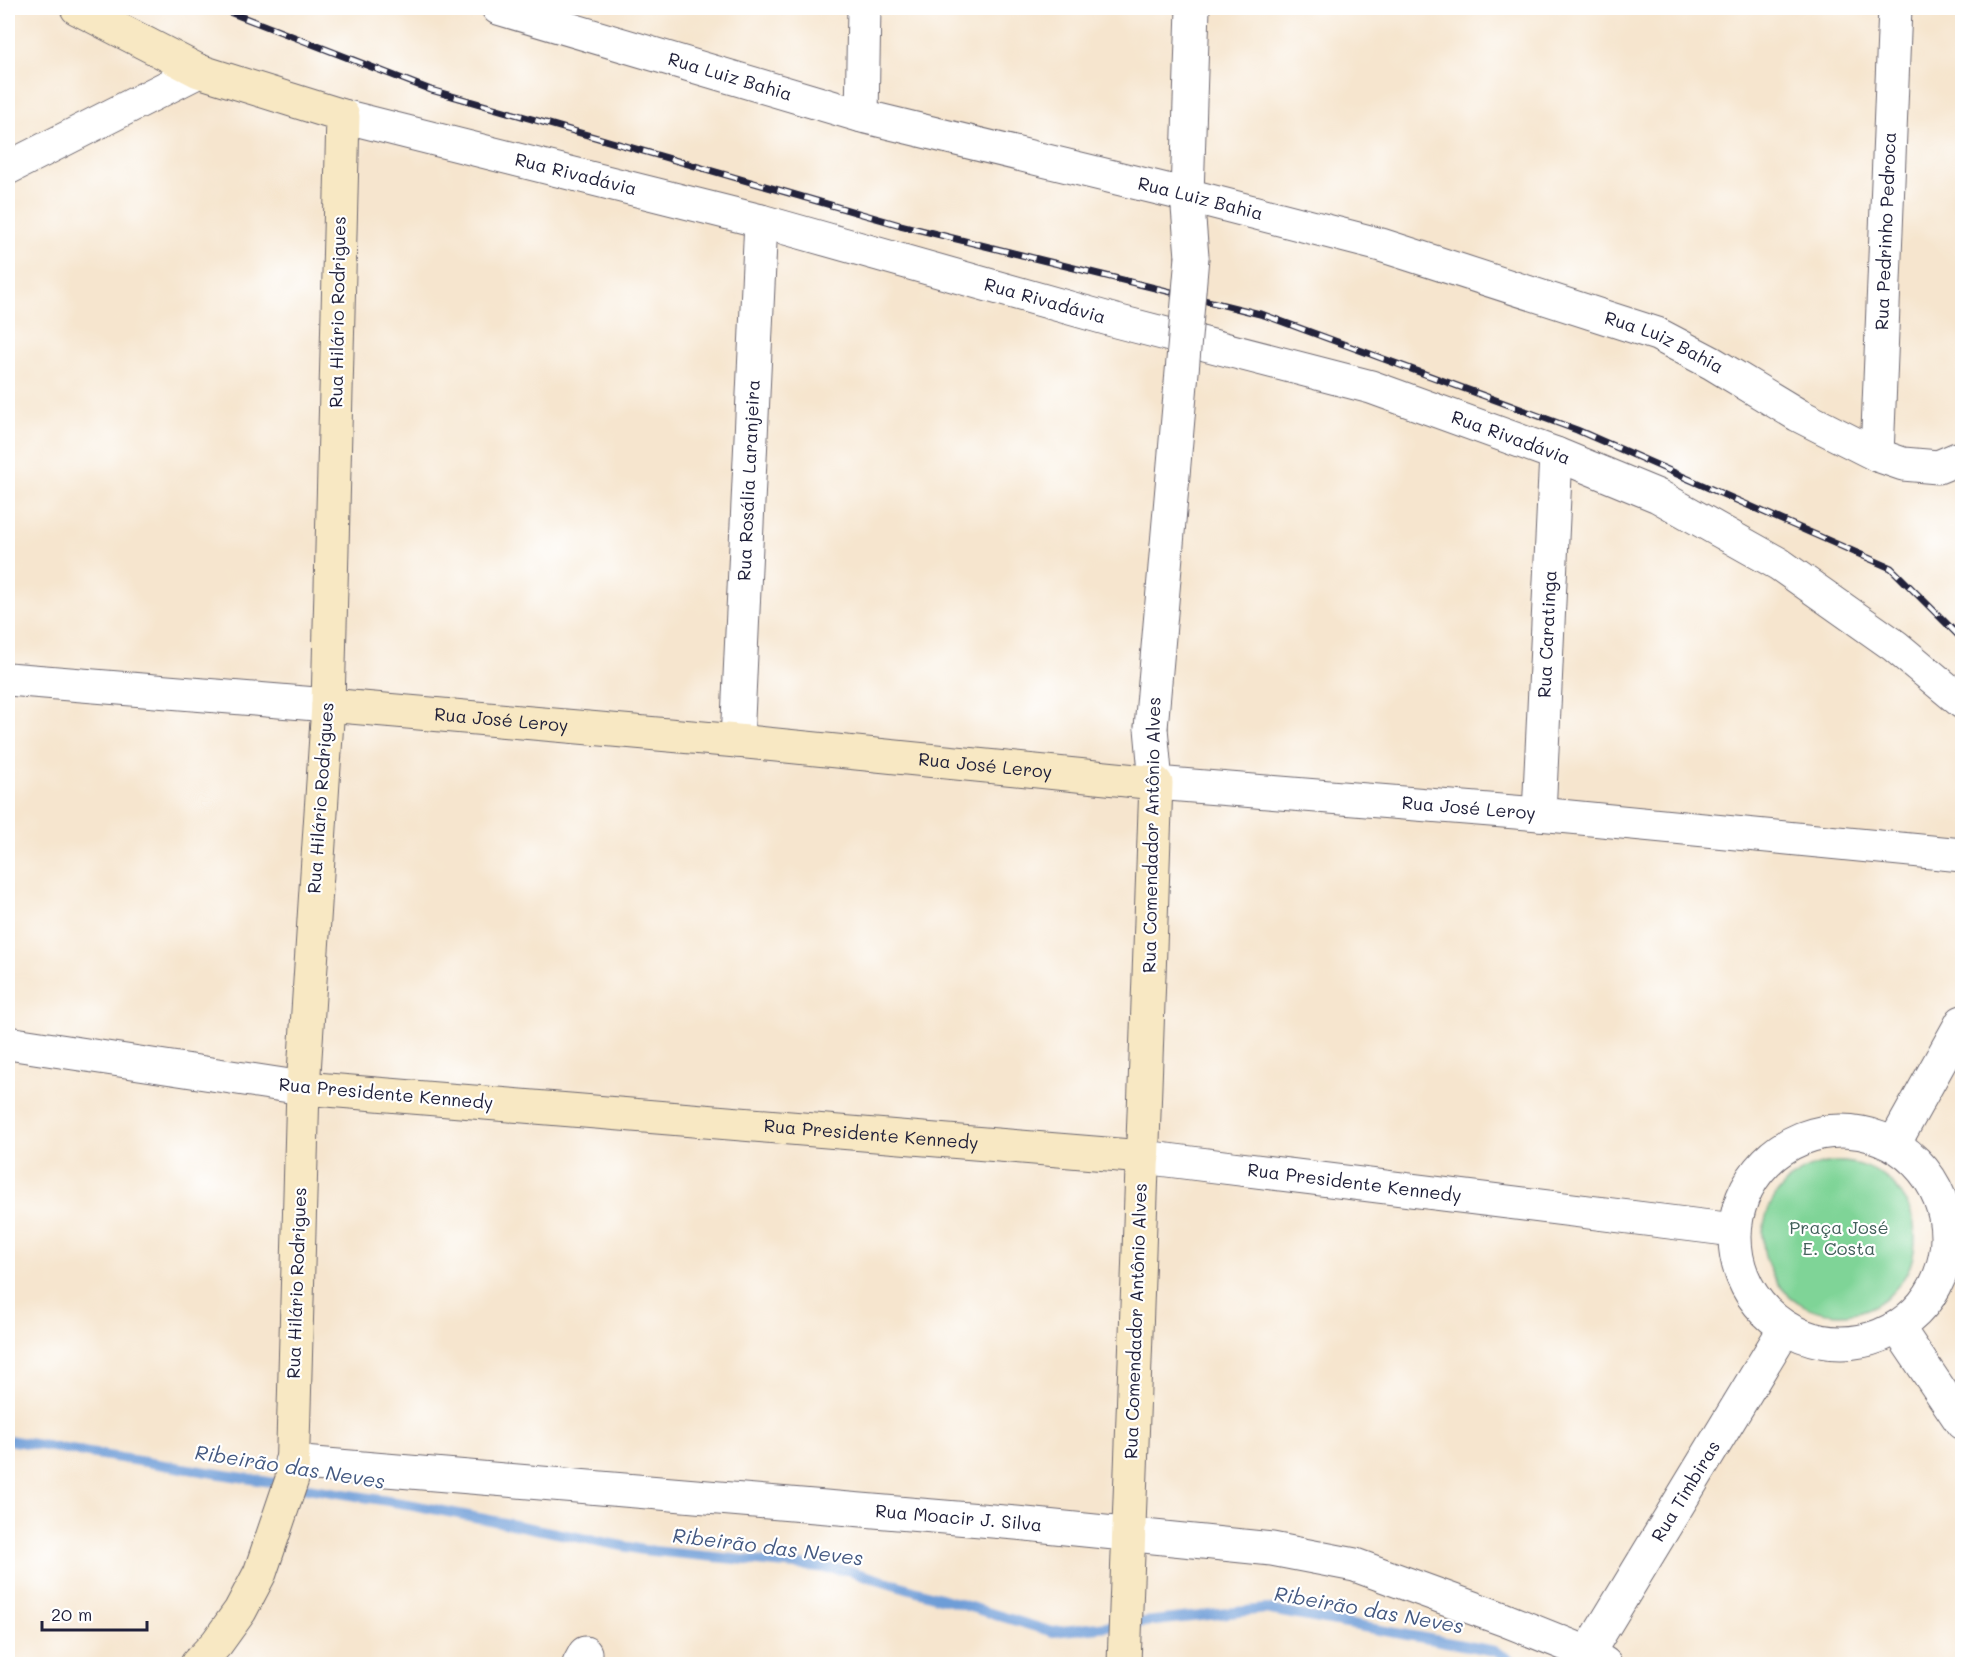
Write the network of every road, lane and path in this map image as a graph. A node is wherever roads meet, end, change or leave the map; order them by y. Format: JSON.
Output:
{"nodes":[{"id":1,"x":77,"y":8,"type":"edge"},
{"id":2,"x":498,"y":8,"type":"edge"},
{"id":3,"x":864,"y":8,"type":"edge"},
{"id":4,"x":1192,"y":8,"type":"edge"},
{"id":5,"x":1895,"y":8,"type":"edge"},
{"id":6,"x":199,"y":71,"type":"junction"},
{"id":7,"x":343,"y":116,"type":"junction"},
{"id":8,"x":862,"y":116,"type":"junction"},
{"id":9,"x":8,"y":168,"type":"edge"},
{"id":10,"x":1187,"y":195,"type":"junction"},
{"id":11,"x":761,"y":221,"type":"junction"},
{"id":12,"x":1556,"y":454,"type":"junction"},
{"id":13,"x":1877,"y":455,"type":"junction"},
{"id":14,"x":1962,"y":457,"type":"edge"},
{"id":15,"x":8,"y":679,"type":"edge"},
{"id":16,"x":1962,"y":702,"type":"edge"},
{"id":17,"x":328,"y":705,"type":"junction"},
{"id":18,"x":737,"y":741,"type":"junction"},
{"id":19,"x":1156,"y":783,"type":"junction"},
{"id":20,"x":1539,"y":814,"type":"junction"},
{"id":21,"x":1962,"y":855,"type":"edge"},
{"id":22,"x":1962,"y":1022,"type":"edge"},
{"id":23,"x":8,"y":1043,"type":"edge"},
{"id":24,"x":303,"y":1088,"type":"junction"},
{"id":25,"x":1894,"y":1144,"type":"junction"},
{"id":26,"x":1143,"y":1157,"type":"junction"},
{"id":27,"x":1734,"y":1230,"type":"junction"},
{"id":28,"x":1785,"y":1329,"type":"junction"},
{"id":29,"x":1898,"y":1329,"type":"junction"},
{"id":30,"x":1962,"y":1423,"type":"edge"},
{"id":31,"x":292,"y":1470,"type":"junction"},
{"id":32,"x":1127,"y":1533,"type":"junction"},
{"id":33,"x":1597,"y":1659,"type":"edge"},
{"id":34,"x":198,"y":1665,"type":"edge"},
{"id":35,"x":1124,"y":1665,"type":"edge"}],
"edges":[{"from":1,"to":6,"type":"main road","name":"Rua Rivadávia"},
{"from":2,"to":8,"type":"street","name":"Rua Luiz Bahia"},
{"from":3,"to":8,"type":"street"},
{"from":4,"to":10,"type":"street","name":"Rua Comendador Antônio Alves"},
{"from":5,"to":13,"type":"street","name":"Rua Pedrinho Pedroca"},
{"from":6,"to":7,"type":"main road","name":"Rua Rivadávia"},
{"from":6,"to":9,"type":"street"},
{"from":7,"to":11,"type":"street","name":"Rua Rivadávia"},
{"from":7,"to":17,"type":"main road","name":"Rua Hilário Rodrigues"},
{"from":8,"to":10,"type":"street","name":"Rua Luiz Bahia"},
{"from":10,"to":13,"type":"street","name":"Rua Luiz Bahia"},
{"from":10,"to":19,"type":"street","name":"Rua Comendador Antônio Alves","bridge":true},
{"from":11,"to":12,"type":"street","name":"Rua Rivadávia"},
{"from":11,"to":18,"type":"street","name":"Rua Rosália Laranjeira"},
{"from":12,"to":16,"type":"street","name":"Rua Rivadávia"},
{"from":12,"to":20,"type":"street","name":"Rua Caratinga"},
{"from":13,"to":14,"type":"street","name":"Rua Luiz Bahia"},
{"from":15,"to":17,"type":"street","name":"Rua José Leroy"},
{"from":17,"to":18,"type":"main road","name":"Rua José Leroy"},
{"from":17,"to":24,"type":"main road","name":"Rua Hilário Rodrigues"},
{"from":18,"to":19,"type":"main road","name":"Rua José Leroy"},
{"from":19,"to":20,"type":"street","name":"Rua José Leroy"},
{"from":19,"to":26,"type":"main road","name":"Rua Comendador Antônio Alves"},
{"from":20,"to":21,"type":"street","name":"Rua José Leroy"},
{"from":22,"to":25,"type":"street"},
{"from":23,"to":24,"type":"street","name":"Rua Presidente Kennedy"},
{"from":24,"to":26,"type":"main road","name":"Rua Presidente Kennedy"},
{"from":24,"to":31,"type":"main road","name":"Rua Hilário Rodrigues"},
{"from":25,"to":27,"type":"street"},
{"from":25,"to":29,"type":"street"},
{"from":26,"to":27,"type":"street","name":"Rua Presidente Kennedy"},
{"from":26,"to":32,"type":"main road","name":"Rua Comendador Antônio Alves"},
{"from":27,"to":28,"type":"street"},
{"from":28,"to":29,"type":"street"},
{"from":28,"to":33,"type":"street","name":"Rua Timbiras"},
{"from":29,"to":30,"type":"street"},
{"from":31,"to":32,"type":"street","name":"Rua Moacir J. Silva"},
{"from":31,"to":34,"type":"main road","name":"Rua Hilário Rodrigues"},
{"from":32,"to":33,"type":"street","name":"Rua Moacir J. Silva"},
{"from":32,"to":35,"type":"main road","name":"Rua Comendador Antônio Alves"}]}
